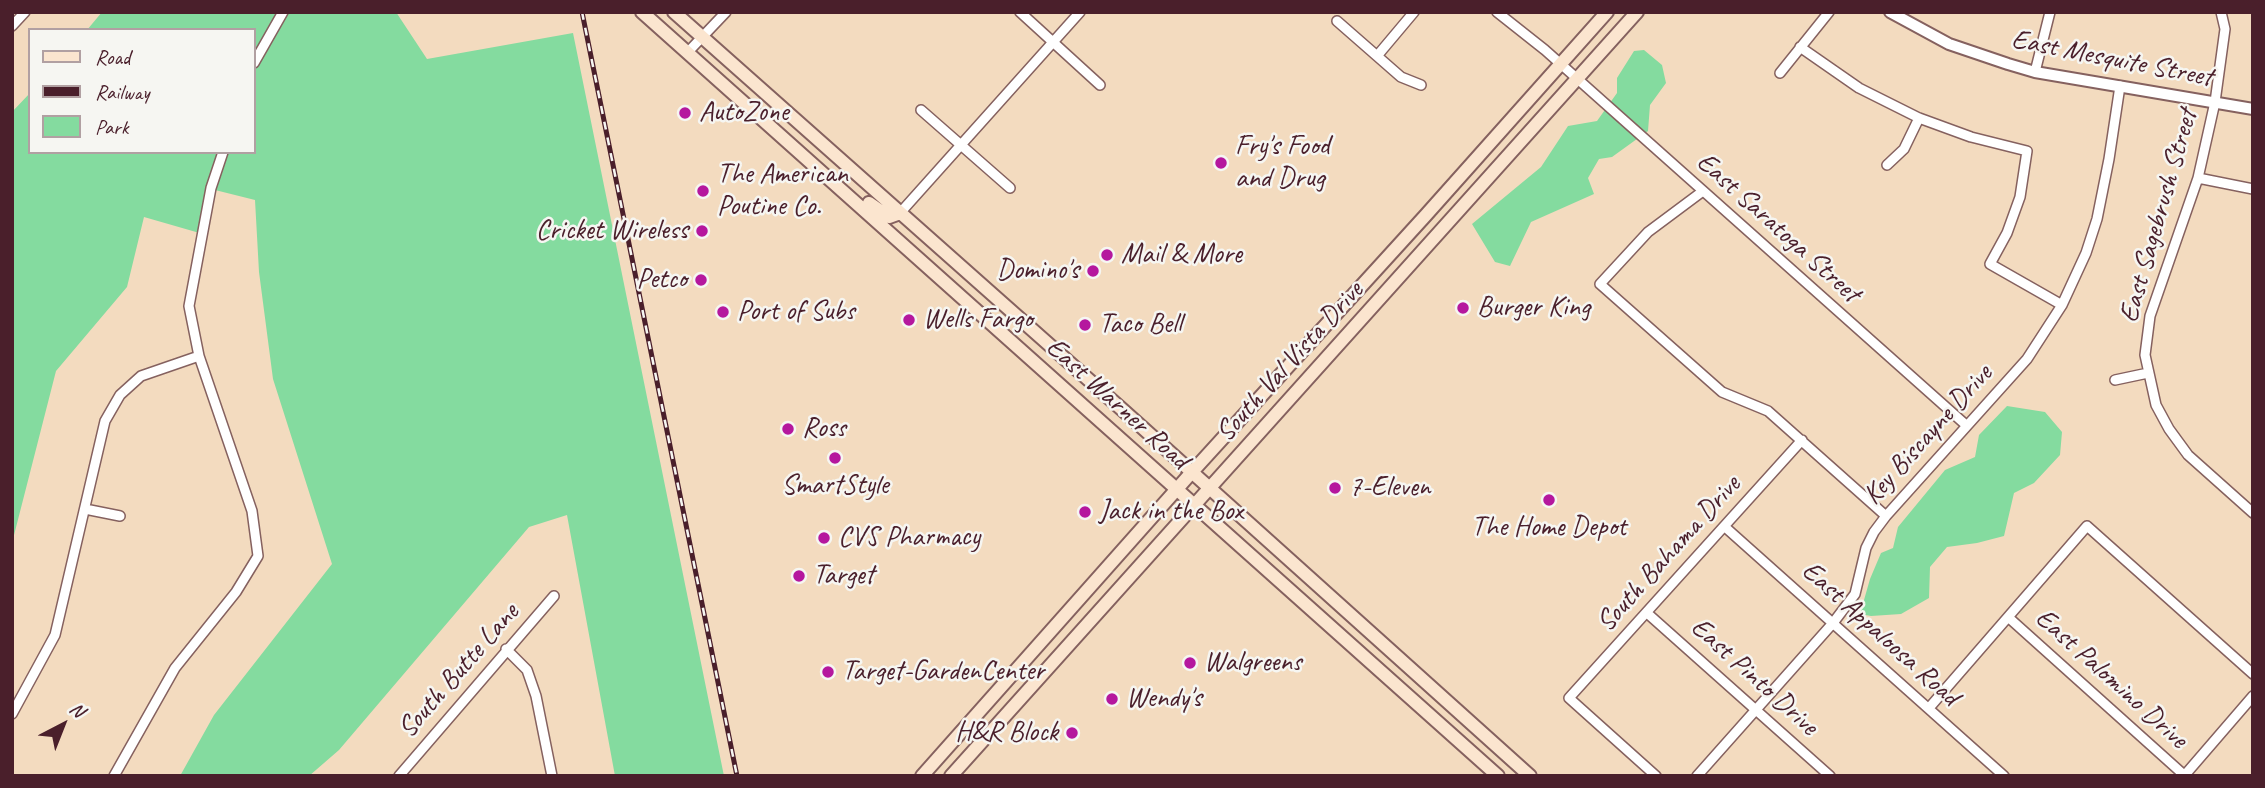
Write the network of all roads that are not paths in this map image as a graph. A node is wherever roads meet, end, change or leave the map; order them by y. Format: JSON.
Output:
{"nodes":[{"id":1,"x":25,"y":12,"type":"edge"},
{"id":2,"x":284,"y":12,"type":"edge"},
{"id":3,"x":642,"y":12,"type":"edge"},
{"id":4,"x":674,"y":12,"type":"edge"},
{"id":5,"x":726,"y":12,"type":"edge"},
{"id":6,"x":1020,"y":12,"type":"edge"},
{"id":7,"x":1080,"y":12,"type":"edge"},
{"id":8,"x":1415,"y":12,"type":"edge"},
{"id":9,"x":1497,"y":12,"type":"edge"},
{"id":10,"x":1607,"y":12,"type":"edge"},
{"id":11,"x":1637,"y":12,"type":"edge"},
{"id":12,"x":1829,"y":12,"type":"edge"},
{"id":13,"x":1890,"y":12,"type":"edge"},
{"id":14,"x":2050,"y":12,"type":"edge"},
{"id":15,"x":2221,"y":12,"type":"edge"},
{"id":16,"x":1337,"y":21,"type":"dead end"},
{"id":17,"x":12,"y":26,"type":"edge"},
{"id":18,"x":701,"y":37,"type":"junction"},
{"id":19,"x":1053,"y":43,"type":"junction"},
{"id":20,"x":1800,"y":47,"type":"junction"},
{"id":21,"x":687,"y":53,"type":"junction"},
{"id":22,"x":1377,"y":56,"type":"junction"},
{"id":23,"x":256,"y":60,"type":"edge"},
{"id":24,"x":1561,"y":64,"type":"junction"},
{"id":25,"x":1780,"y":72,"type":"dead end"},
{"id":26,"x":2035,"y":72,"type":"junction"},
{"id":27,"x":1577,"y":79,"type":"junction"},
{"id":28,"x":1100,"y":85,"type":"dead end"},
{"id":29,"x":1420,"y":85,"type":"dead end"},
{"id":30,"x":2120,"y":86,"type":"junction"},
{"id":31,"x":774,"y":102,"type":"junction"},
{"id":32,"x":2215,"y":102,"type":"junction"},
{"id":33,"x":2253,"y":109,"type":"edge"},
{"id":34,"x":921,"y":110,"type":"dead end"},
{"id":35,"x":760,"y":118,"type":"junction"},
{"id":36,"x":1919,"y":118,"type":"junction"},
{"id":37,"x":962,"y":144,"type":"junction"},
{"id":38,"x":222,"y":154,"type":"edge"},
{"id":39,"x":1887,"y":166,"type":"dead end"},
{"id":40,"x":825,"y":175,"type":"junction"},
{"id":41,"x":2198,"y":178,"type":"junction"},
{"id":42,"x":1010,"y":188,"type":"dead end"},
{"id":43,"x":2253,"y":189,"type":"edge"},
{"id":44,"x":1703,"y":191,"type":"junction"},
{"id":45,"x":900,"y":214,"type":"junction"},
{"id":46,"x":1358,"y":290,"type":"junction"},
{"id":47,"x":1004,"y":305,"type":"junction"},
{"id":48,"x":1374,"y":305,"type":"junction"},
{"id":49,"x":2062,"y":305,"type":"junction"},
{"id":50,"x":990,"y":322,"type":"junction"},
{"id":51,"x":198,"y":356,"type":"junction"},
{"id":52,"x":2148,"y":373,"type":"junction"},
{"id":53,"x":2115,"y":380,"type":"dead end"},
{"id":54,"x":1966,"y":425,"type":"junction"},
{"id":55,"x":1802,"y":440,"type":"junction"},
{"id":56,"x":1192,"y":471,"type":"junction"},
{"id":57,"x":1210,"y":488,"type":"junction"},
{"id":58,"x":1176,"y":490,"type":"junction"},
{"id":59,"x":1194,"y":506,"type":"junction"},
{"id":60,"x":85,"y":509,"type":"junction"},
{"id":61,"x":2253,"y":513,"type":"edge"},
{"id":62,"x":120,"y":516,"type":"dead end"},
{"id":63,"x":1885,"y":516,"type":"junction"},
{"id":64,"x":1725,"y":527,"type":"junction"},
{"id":65,"x":554,"y":596,"type":"dead end"},
{"id":66,"x":1647,"y":613,"type":"junction"},
{"id":67,"x":2008,"y":617,"type":"junction"},
{"id":68,"x":1358,"y":621,"type":"junction"},
{"id":69,"x":1833,"y":623,"type":"junction"},
{"id":70,"x":1343,"y":637,"type":"junction"},
{"id":71,"x":506,"y":649,"type":"junction"},
{"id":72,"x":2253,"y":674,"type":"edge"},
{"id":73,"x":2253,"y":696,"type":"edge"},
{"id":74,"x":1454,"y":708,"type":"junction"},
{"id":75,"x":1929,"y":708,"type":"junction"},
{"id":76,"x":1756,"y":709,"type":"junction"},
{"id":77,"x":12,"y":714,"type":"edge"},
{"id":78,"x":971,"y":722,"type":"junction"},
{"id":79,"x":1440,"y":723,"type":"junction"},
{"id":80,"x":987,"y":736,"type":"junction"},
{"id":81,"x":114,"y":776,"type":"edge"},
{"id":82,"x":399,"y":776,"type":"edge"},
{"id":83,"x":552,"y":776,"type":"edge"},
{"id":84,"x":922,"y":776,"type":"edge"},
{"id":85,"x":951,"y":776,"type":"edge"},
{"id":86,"x":1499,"y":776,"type":"edge"},
{"id":87,"x":1530,"y":776,"type":"edge"},
{"id":88,"x":1656,"y":776,"type":"edge"},
{"id":89,"x":1697,"y":776,"type":"edge"},
{"id":90,"x":1830,"y":776,"type":"edge"},
{"id":91,"x":2004,"y":776,"type":"edge"},
{"id":92,"x":2184,"y":776,"type":"edge"}],
"edges":[{"from":1,"to":17,"type":"street"},
{"from":2,"to":23,"type":"street"},
{"from":3,"to":21,"type":"main road","name":"East Warner Road"},
{"from":4,"to":18,"type":"main road","name":"East Warner Road"},
{"from":5,"to":18,"type":"street"},
{"from":6,"to":19,"type":"street"},
{"from":7,"to":19,"type":"street"},
{"from":8,"to":22,"type":"street"},
{"from":9,"to":24,"type":"street"},
{"from":10,"to":24,"type":"main road","name":"South Val Vista Drive"},
{"from":11,"to":27,"type":"main road","name":"South Val Vista Drive"},
{"from":12,"to":20,"type":"street"},
{"from":13,"to":26,"type":"street","name":"East Mesquite Street"},
{"from":14,"to":26,"type":"street"},
{"from":15,"to":32,"type":"street","name":"East Sagebrush Street"},
{"from":16,"to":22,"type":"street"},
{"from":18,"to":21,"type":"street"},
{"from":18,"to":31,"type":"main road","name":"East Warner Road"},
{"from":19,"to":28,"type":"street"},
{"from":19,"to":37,"type":"street"},
{"from":20,"to":25,"type":"street"},
{"from":20,"to":36,"type":"street"},
{"from":21,"to":35,"type":"main road","name":"East Warner Road"},
{"from":22,"to":29,"type":"street"},
{"from":24,"to":27,"type":"street","name":"East Saratoga Street"},
{"from":24,"to":46,"type":"main road","name":"South Val Vista Drive"},
{"from":26,"to":30,"type":"street","name":"East Mesquite Street"},
{"from":27,"to":44,"type":"street","name":"East Saratoga Street"},
{"from":27,"to":48,"type":"main road","name":"South Val Vista Drive"},
{"from":30,"to":32,"type":"street","name":"East Mesquite Street"},
{"from":30,"to":49,"type":"street","name":"Key Biscayne Drive"},
{"from":31,"to":35,"type":"main road"},
{"from":31,"to":45,"type":"main road","name":"East Warner Road"},
{"from":32,"to":33,"type":"street","name":"East Mesquite Street"},
{"from":32,"to":41,"type":"street","name":"East Sagebrush Street"},
{"from":34,"to":37,"type":"street"},
{"from":35,"to":40,"type":"main road","name":"East Warner Road"},
{"from":36,"to":39,"type":"street"},
{"from":36,"to":49,"type":"street"},
{"from":37,"to":42,"type":"street"},
{"from":37,"to":45,"type":"street"},
{"from":38,"to":51,"type":"street"},
{"from":40,"to":45,"type":"main road"},
{"from":40,"to":50,"type":"main road","name":"East Warner Road"},
{"from":41,"to":43,"type":"street"},
{"from":41,"to":52,"type":"street","name":"East Sagebrush Street"},
{"from":44,"to":54,"type":"street","name":"East Saratoga Street"},
{"from":44,"to":55,"type":"street"},
{"from":45,"to":47,"type":"main road","name":"East Warner Road"},
{"from":46,"to":48,"type":"main road"},
{"from":46,"to":56,"type":"main road","name":"South Val Vista Drive"},
{"from":47,"to":50,"type":"main road"},
{"from":47,"to":56,"type":"main road","name":"East Warner Road"},
{"from":48,"to":57,"type":"main road","name":"South Val Vista Drive"},
{"from":49,"to":54,"type":"street","name":"Key Biscayne Drive"},
{"from":50,"to":58,"type":"main road","name":"East Warner Road"},
{"from":51,"to":60,"type":"street"},
{"from":51,"to":81,"type":"street"},
{"from":52,"to":53,"type":"street"},
{"from":52,"to":61,"type":"street","name":"East Sagebrush Street"},
{"from":54,"to":63,"type":"street","name":"Key Biscayne Drive"},
{"from":55,"to":63,"type":"street"},
{"from":55,"to":64,"type":"street","name":"South Bahama Drive"},
{"from":56,"to":57,"type":"main road","name":"East Warner Road"},
{"from":56,"to":58,"type":"main road","name":"South Val Vista Drive"},
{"from":57,"to":59,"type":"main road","name":"South Val Vista Drive"},
{"from":57,"to":68,"type":"main road","name":"East Warner Road"},
{"from":58,"to":59,"type":"main road","name":"East Warner Road"},
{"from":58,"to":78,"type":"main road","name":"South Val Vista Drive"},
{"from":59,"to":70,"type":"main road","name":"East Warner Road"},
{"from":59,"to":80,"type":"main road","name":"South Val Vista Drive"},
{"from":60,"to":62,"type":"street"},
{"from":60,"to":77,"type":"street"},
{"from":63,"to":69,"type":"street","name":"Key Biscayne Drive"},
{"from":64,"to":66,"type":"street","name":"South Bahama Drive"},
{"from":64,"to":69,"type":"street","name":"East Appaloosa Road"},
{"from":65,"to":71,"type":"street","name":"South Butte Lane"},
{"from":66,"to":76,"type":"street","name":"East Pinto Drive"},
{"from":66,"to":88,"type":"street","name":"South Bahama Drive"},
{"from":67,"to":72,"type":"street"},
{"from":67,"to":75,"type":"street"},
{"from":67,"to":92,"type":"street","name":"East Palomino Drive"},
{"from":68,"to":70,"type":"main road"},
{"from":68,"to":74,"type":"main road","name":"East Warner Road"},
{"from":69,"to":75,"type":"street","name":"East Appaloosa Road"},
{"from":69,"to":76,"type":"street","name":"Key Biscayne Drive"},
{"from":70,"to":79,"type":"main road","name":"East Warner Road"},
{"from":71,"to":82,"type":"street","name":"South Butte Lane"},
{"from":71,"to":83,"type":"street"},
{"from":73,"to":92,"type":"street"},
{"from":74,"to":79,"type":"main road"},
{"from":74,"to":87,"type":"main road","name":"East Warner Road"},
{"from":75,"to":91,"type":"street","name":"East Appaloosa Road"},
{"from":76,"to":89,"type":"street","name":"Key Biscayne Drive"},
{"from":76,"to":90,"type":"street","name":"East Pinto Drive"},
{"from":78,"to":80,"type":"main road"},
{"from":78,"to":84,"type":"main road","name":"South Val Vista Drive"},
{"from":79,"to":86,"type":"main road","name":"East Warner Road"},
{"from":80,"to":85,"type":"main road","name":"South Val Vista Drive"}]}
